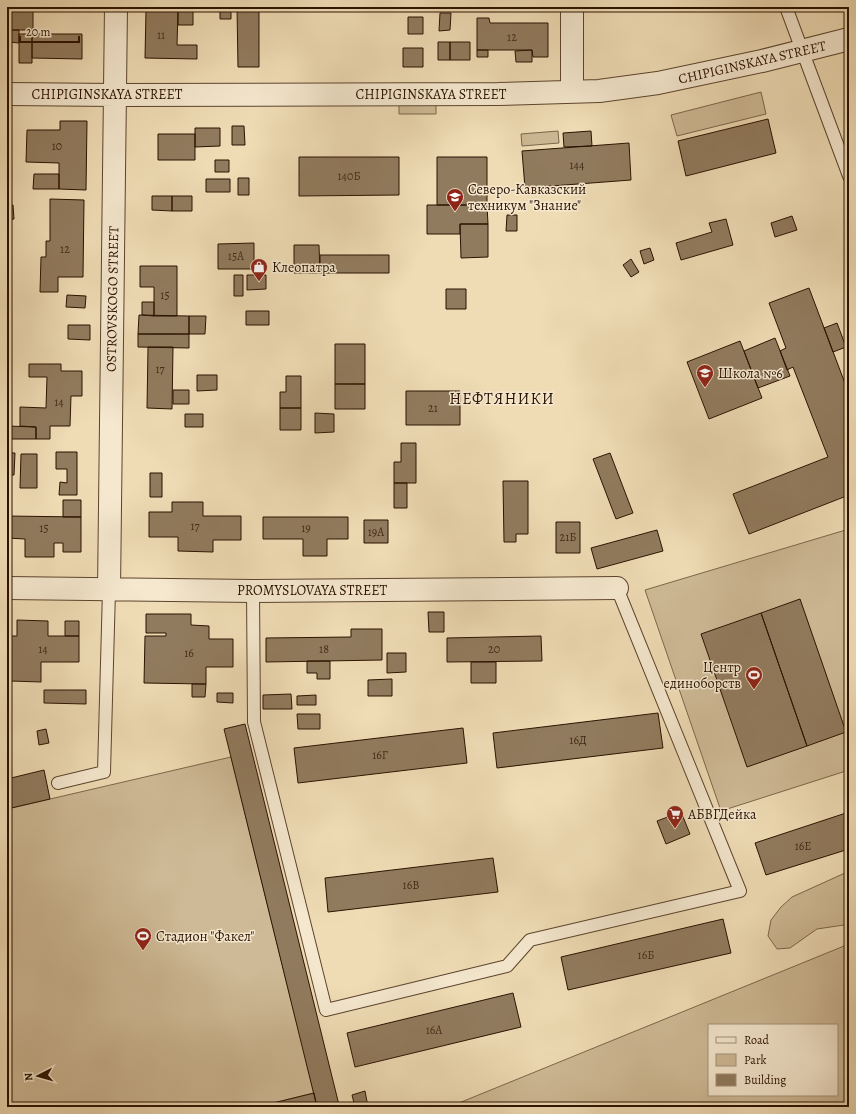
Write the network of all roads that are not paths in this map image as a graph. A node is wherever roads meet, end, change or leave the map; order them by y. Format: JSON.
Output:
{"nodes":[{"id":1,"x":116,"y":7,"type":"edge"},
{"id":2,"x":572,"y":7,"type":"edge"},
{"id":3,"x":786,"y":7,"type":"edge"},
{"id":4,"x":849,"y":39,"type":"edge"},
{"id":5,"x":803,"y":52,"type":"junction"},
{"id":6,"x":572,"y":92,"type":"junction"},
{"id":7,"x":7,"y":94,"type":"edge"},
{"id":8,"x":115,"y":95,"type":"junction"},
{"id":9,"x":849,"y":176,"type":"edge"},
{"id":10,"x":7,"y":588,"type":"edge"},
{"id":11,"x":616,"y":588,"type":"joint"},
{"id":12,"x":109,"y":590,"type":"junction"},
{"id":13,"x":253,"y":591,"type":"junction"},
{"id":14,"x":58,"y":783,"type":"dead end"}],
"edges":[{"from":1,"to":8,"type":"street","name":"OSTROVSKOGO STREET"},
{"from":2,"to":6,"type":"street"},
{"from":3,"to":5,"type":"lane"},
{"from":4,"to":5,"type":"street","name":"CHIPIGINSKAYA STREET"},
{"from":5,"to":6,"type":"street","name":"CHIPIGINSKAYA STREET"},
{"from":5,"to":9,"type":"lane"},
{"from":6,"to":8,"type":"street","name":"CHIPIGINSKAYA STREET"},
{"from":7,"to":8,"type":"street","name":"CHIPIGINSKAYA STREET"},
{"from":8,"to":12,"type":"street","name":"OSTROVSKOGO STREET"},
{"from":10,"to":12,"type":"street","name":"PROMYSLOVAYA STREET"},
{"from":11,"to":13,"type":"street","name":"PROMYSLOVAYA STREET"},
{"from":11,"to":13,"type":"lane"},
{"from":12,"to":13,"type":"street","name":"PROMYSLOVAYA STREET"},
{"from":12,"to":14,"type":"lane"}]}
